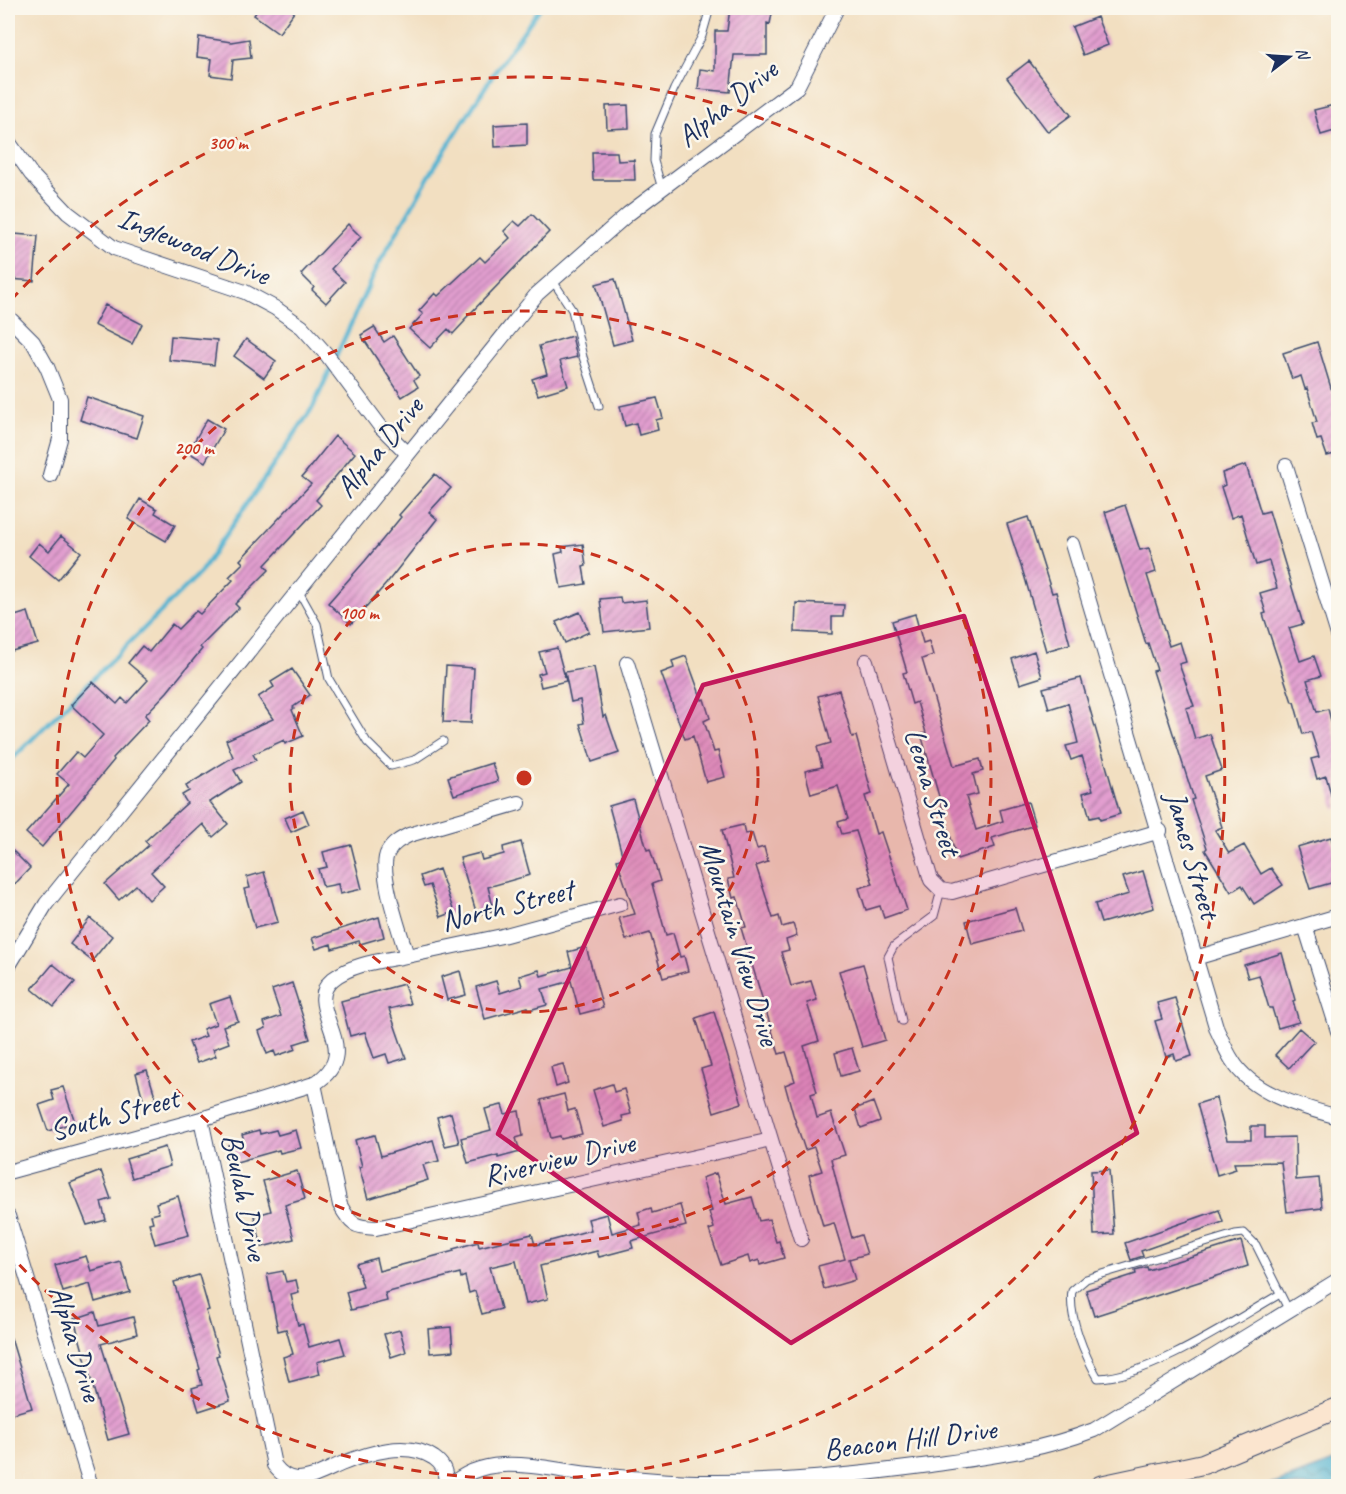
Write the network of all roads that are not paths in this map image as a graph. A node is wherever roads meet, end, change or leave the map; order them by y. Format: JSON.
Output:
{"nodes":[{"id":1,"x":710,"y":8,"type":"edge"},
{"id":2,"x":837,"y":8,"type":"edge"},
{"id":3,"x":8,"y":141,"type":"edge"},
{"id":4,"x":662,"y":189,"type":"junction"},
{"id":5,"x":553,"y":281,"type":"junction"},
{"id":6,"x":8,"y":317,"type":"edge"},
{"id":7,"x":599,"y":406,"type":"dead end"},
{"id":8,"x":408,"y":454,"type":"junction"},
{"id":9,"x":1286,"y":466,"type":"dead end"},
{"id":10,"x":50,"y":475,"type":"dead end"},
{"id":11,"x":1072,"y":544,"type":"dead end"},
{"id":12,"x":298,"y":591,"type":"junction"},
{"id":13,"x":1338,"y":635,"type":"edge"},
{"id":14,"x":866,"y":661,"type":"dead end"},
{"id":15,"x":627,"y":663,"type":"dead end"},
{"id":16,"x":443,"y":741,"type":"dead end"},
{"id":17,"x":519,"y":803,"type":"dead end"},
{"id":18,"x":1160,"y":831,"type":"junction"},
{"id":19,"x":941,"y":890,"type":"junction"},
{"id":20,"x":620,"y":904,"type":"dead end"},
{"id":21,"x":1338,"y":916,"type":"edge"},
{"id":22,"x":1305,"y":926,"type":"junction"},
{"id":23,"x":407,"y":956,"type":"junction"},
{"id":24,"x":1195,"y":958,"type":"junction"},
{"id":25,"x":8,"y":967,"type":"edge"},
{"id":26,"x":902,"y":1021,"type":"dead end"},
{"id":27,"x":1338,"y":1031,"type":"edge"},
{"id":28,"x":314,"y":1084,"type":"junction"},
{"id":29,"x":1338,"y":1117,"type":"edge"},
{"id":30,"x":201,"y":1119,"type":"junction"},
{"id":31,"x":771,"y":1140,"type":"junction"},
{"id":32,"x":8,"y":1172,"type":"edge"},
{"id":33,"x":8,"y":1216,"type":"edge"},
{"id":34,"x":801,"y":1239,"type":"dead end"},
{"id":35,"x":1338,"y":1280,"type":"edge"},
{"id":36,"x":1332,"y":1287,"type":"edge"},
{"id":37,"x":1280,"y":1294,"type":"junction"},
{"id":38,"x":1289,"y":1311,"type":"junction"},
{"id":39,"x":1338,"y":1408,"type":"edge"},
{"id":40,"x":91,"y":1486,"type":"edge"},
{"id":41,"x":445,"y":1486,"type":"edge"},
{"id":42,"x":450,"y":1486,"type":"edge"},
{"id":43,"x":1100,"y":1486,"type":"edge"}],
"edges":[{"from":1,"to":4,"type":"lane"},
{"from":2,"to":4,"type":"street","name":"Alpha Drive"},
{"from":3,"to":8,"type":"street","name":"Inglewood Drive"},
{"from":4,"to":5,"type":"street","name":"Alpha Drive"},
{"from":5,"to":7,"type":"lane"},
{"from":5,"to":8,"type":"street","name":"Alpha Drive"},
{"from":6,"to":10,"type":"street"},
{"from":8,"to":12,"type":"street","name":"Alpha Drive"},
{"from":9,"to":13,"type":"street"},
{"from":11,"to":18,"type":"street","name":"James Street"},
{"from":12,"to":16,"type":"lane"},
{"from":12,"to":25,"type":"street","name":"Alpha Drive"},
{"from":14,"to":19,"type":"street","name":"Leona Street"},
{"from":15,"to":31,"type":"street","name":"Mountain View Drive"},
{"from":17,"to":23,"type":"street"},
{"from":18,"to":19,"type":"street","name":"Leona Street"},
{"from":18,"to":24,"type":"street","name":"James Street"},
{"from":19,"to":26,"type":"lane"},
{"from":20,"to":23,"type":"street","name":"North Street"},
{"from":21,"to":22,"type":"street"},
{"from":22,"to":24,"type":"street"},
{"from":22,"to":27,"type":"street"},
{"from":23,"to":28,"type":"street","name":"Beulah Drive"},
{"from":24,"to":29,"type":"street","name":"James Street"},
{"from":28,"to":30,"type":"street","name":"Beulah Drive"},
{"from":28,"to":31,"type":"street","name":"Riverview Drive"},
{"from":30,"to":32,"type":"street","name":"South Street"},
{"from":30,"to":41,"type":"street","name":"Beulah Drive"},
{"from":31,"to":34,"type":"street","name":"Mountain View Drive"},
{"from":33,"to":40,"type":"street","name":"Alpha Drive"},
{"from":35,"to":36,"type":"street","name":"Beacon Hill Drive"},
{"from":36,"to":38,"type":"street","name":"Beacon Hill Drive"},
{"from":37,"to":37,"type":"lane"},
{"from":37,"to":38,"type":"lane"},
{"from":38,"to":42,"type":"street","name":"Beacon Hill Drive"},
{"from":39,"to":43,"type":"main road"}]}
